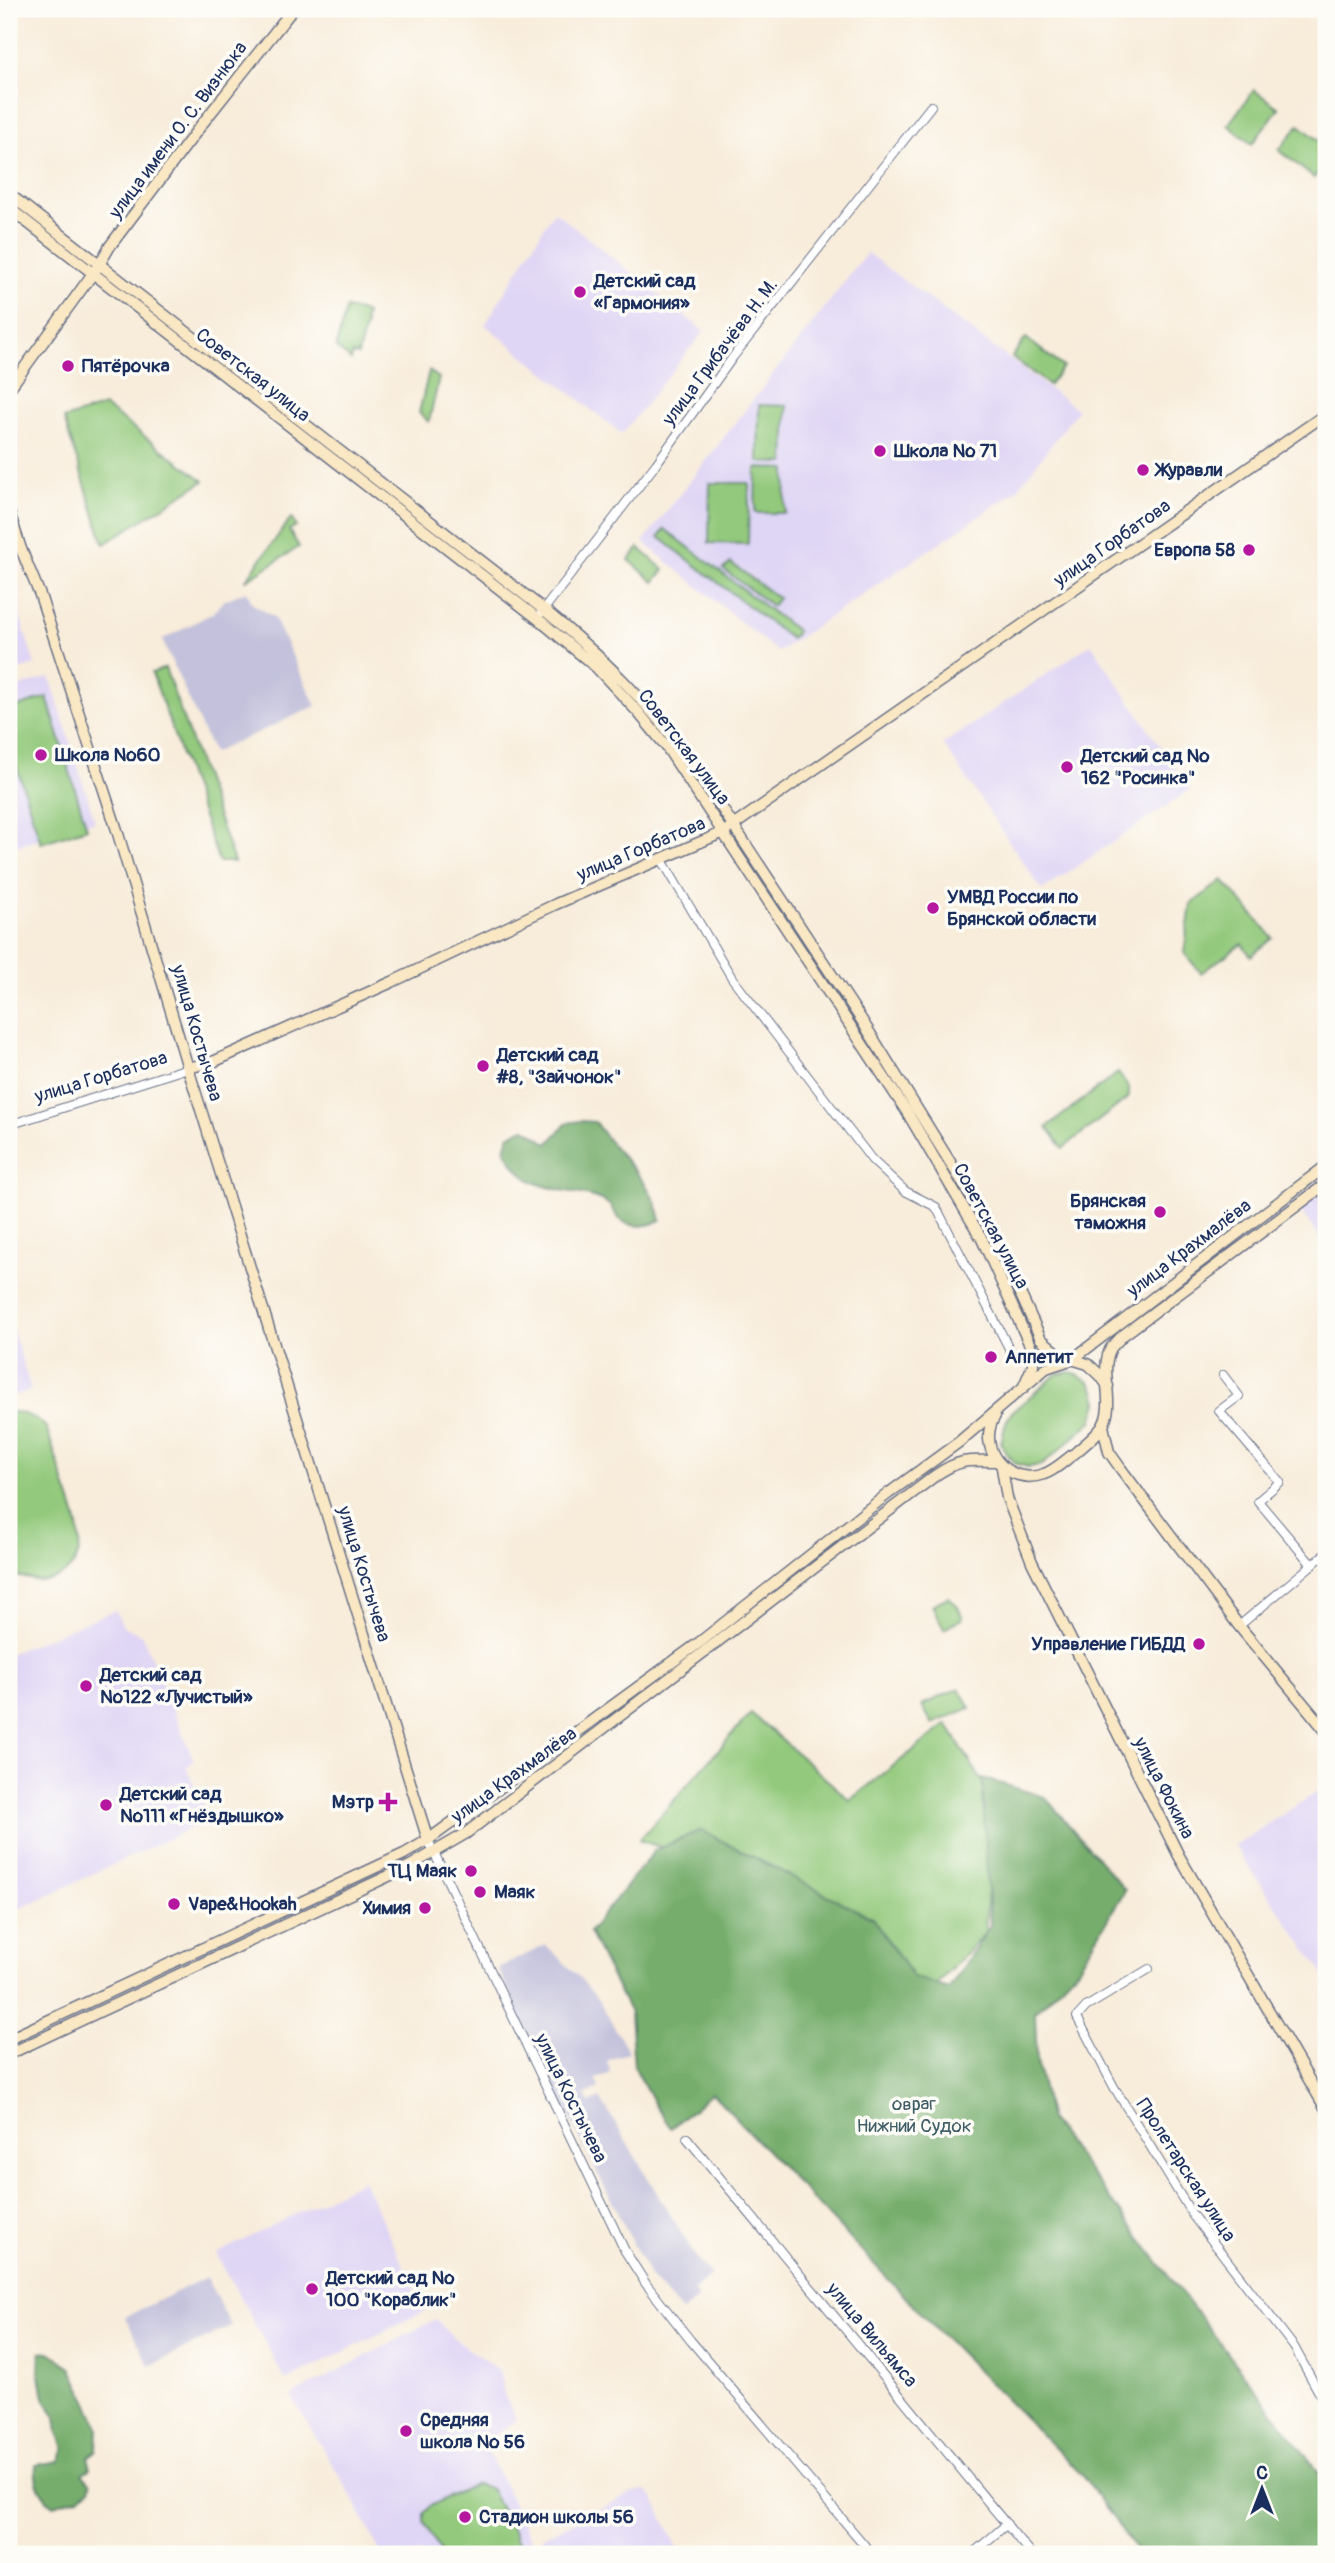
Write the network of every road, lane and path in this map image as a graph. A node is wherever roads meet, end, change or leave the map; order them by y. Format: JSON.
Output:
{"nodes":[{"id":1,"x":293,"y":9,"type":"edge"},
{"id":2,"x":931,"y":106,"type":"dead end"},
{"id":3,"x":9,"y":194,"type":"edge"},
{"id":4,"x":9,"y":208,"type":"edge"},
{"id":5,"x":96,"y":269,"type":"junction"},
{"id":6,"x":9,"y":389,"type":"edge"},
{"id":7,"x":1326,"y":414,"type":"edge"},
{"id":8,"x":9,"y":512,"type":"edge"},
{"id":9,"x":540,"y":613,"type":"junction"},
{"id":10,"x":728,"y":828,"type":"junction"},
{"id":11,"x":662,"y":860,"type":"junction"},
{"id":12,"x":188,"y":1068,"type":"junction"},
{"id":13,"x":9,"y":1125,"type":"edge"},
{"id":14,"x":1326,"y":1166,"type":"edge"},
{"id":15,"x":1326,"y":1184,"type":"edge"},
{"id":16,"x":1012,"y":1354,"type":"dead end"},
{"id":17,"x":1073,"y":1359,"type":"junction"},
{"id":18,"x":1223,"y":1376,"type":"dead end"},
{"id":19,"x":1108,"y":1386,"type":"junction"},
{"id":20,"x":1023,"y":1388,"type":"junction"},
{"id":21,"x":998,"y":1410,"type":"junction"},
{"id":22,"x":1103,"y":1426,"type":"junction"},
{"id":23,"x":999,"y":1464,"type":"junction"},
{"id":24,"x":1326,"y":1553,"type":"edge"},
{"id":25,"x":1312,"y":1565,"type":"junction"},
{"id":26,"x":1239,"y":1626,"type":"junction"},
{"id":27,"x":1326,"y":1731,"type":"edge"},
{"id":28,"x":428,"y":1840,"type":"junction"},
{"id":29,"x":434,"y":1852,"type":"junction"},
{"id":30,"x":1149,"y":1969,"type":"dead end"},
{"id":31,"x":9,"y":2039,"type":"edge"},
{"id":32,"x":9,"y":2054,"type":"edge"},
{"id":33,"x":1326,"y":2109,"type":"edge"},
{"id":34,"x":687,"y":2138,"type":"dead end"},
{"id":35,"x":1326,"y":2405,"type":"edge"},
{"id":36,"x":1007,"y":2524,"type":"junction"},
{"id":37,"x":872,"y":2554,"type":"edge"},
{"id":38,"x":972,"y":2554,"type":"edge"},
{"id":39,"x":1031,"y":2554,"type":"edge"}],
"edges":[{"from":1,"to":5,"type":"main road","name":"улица имени О. С. Визнюка"},
{"from":2,"to":9,"type":"street","name":"улица Грибачёва Н. М."},
{"from":3,"to":5,"type":"main road","name":"Советская улица"},
{"from":4,"to":5,"type":"main road","name":"Советская улица"},
{"from":5,"to":6,"type":"main road","name":"улица имени О. С. Визнюка"},
{"from":5,"to":9,"type":"main road","name":"Советская улица"},
{"from":7,"to":10,"type":"main road","name":"улица Горбатова"},
{"from":8,"to":12,"type":"main road","name":"улица Костычева"},
{"from":9,"to":10,"type":"main road","name":"Советская улица"},
{"from":10,"to":11,"type":"main road","name":"улица Горбатова"},
{"from":10,"to":17,"type":"main road","name":"Советская улица"},
{"from":10,"to":20,"type":"main road","name":"Советская улица"},
{"from":11,"to":12,"type":"main road","name":"улица Горбатова"},
{"from":11,"to":16,"type":"street"},
{"from":12,"to":13,"type":"street","name":"улица Горбатова"},
{"from":12,"to":28,"type":"main road","name":"улица Костычева"},
{"from":14,"to":17,"type":"main road","name":"улица Крахмалёва"},
{"from":15,"to":19,"type":"main road"},
{"from":17,"to":19,"type":"main road"},
{"from":17,"to":20,"type":"main road"},
{"from":18,"to":25,"type":"street"},
{"from":19,"to":22,"type":"main road"},
{"from":20,"to":21,"type":"main road"},
{"from":21,"to":23,"type":"main road"},
{"from":21,"to":28,"type":"main road","name":"улица Крахмалёва"},
{"from":22,"to":23,"type":"main road"},
{"from":22,"to":26,"type":"main road"},
{"from":23,"to":29,"type":"main road","name":"улица Крахмалёва"},
{"from":23,"to":33,"type":"main road","name":"улица Фокина"},
{"from":24,"to":25,"type":"street"},
{"from":25,"to":26,"type":"street"},
{"from":26,"to":27,"type":"main road"},
{"from":28,"to":29,"type":"street","name":"улица Костычева"},
{"from":28,"to":31,"type":"main road","name":"улица Крахмалёва"},
{"from":29,"to":32,"type":"main road","name":"улица Крахмалёва"},
{"from":29,"to":37,"type":"street","name":"улица Костычева"},
{"from":30,"to":35,"type":"street","name":"Пролетарская улица"},
{"from":34,"to":36,"type":"street","name":"улица Вильямса"},
{"from":36,"to":38,"type":"street"},
{"from":36,"to":39,"type":"street","name":"улица Вильямса"}]}
